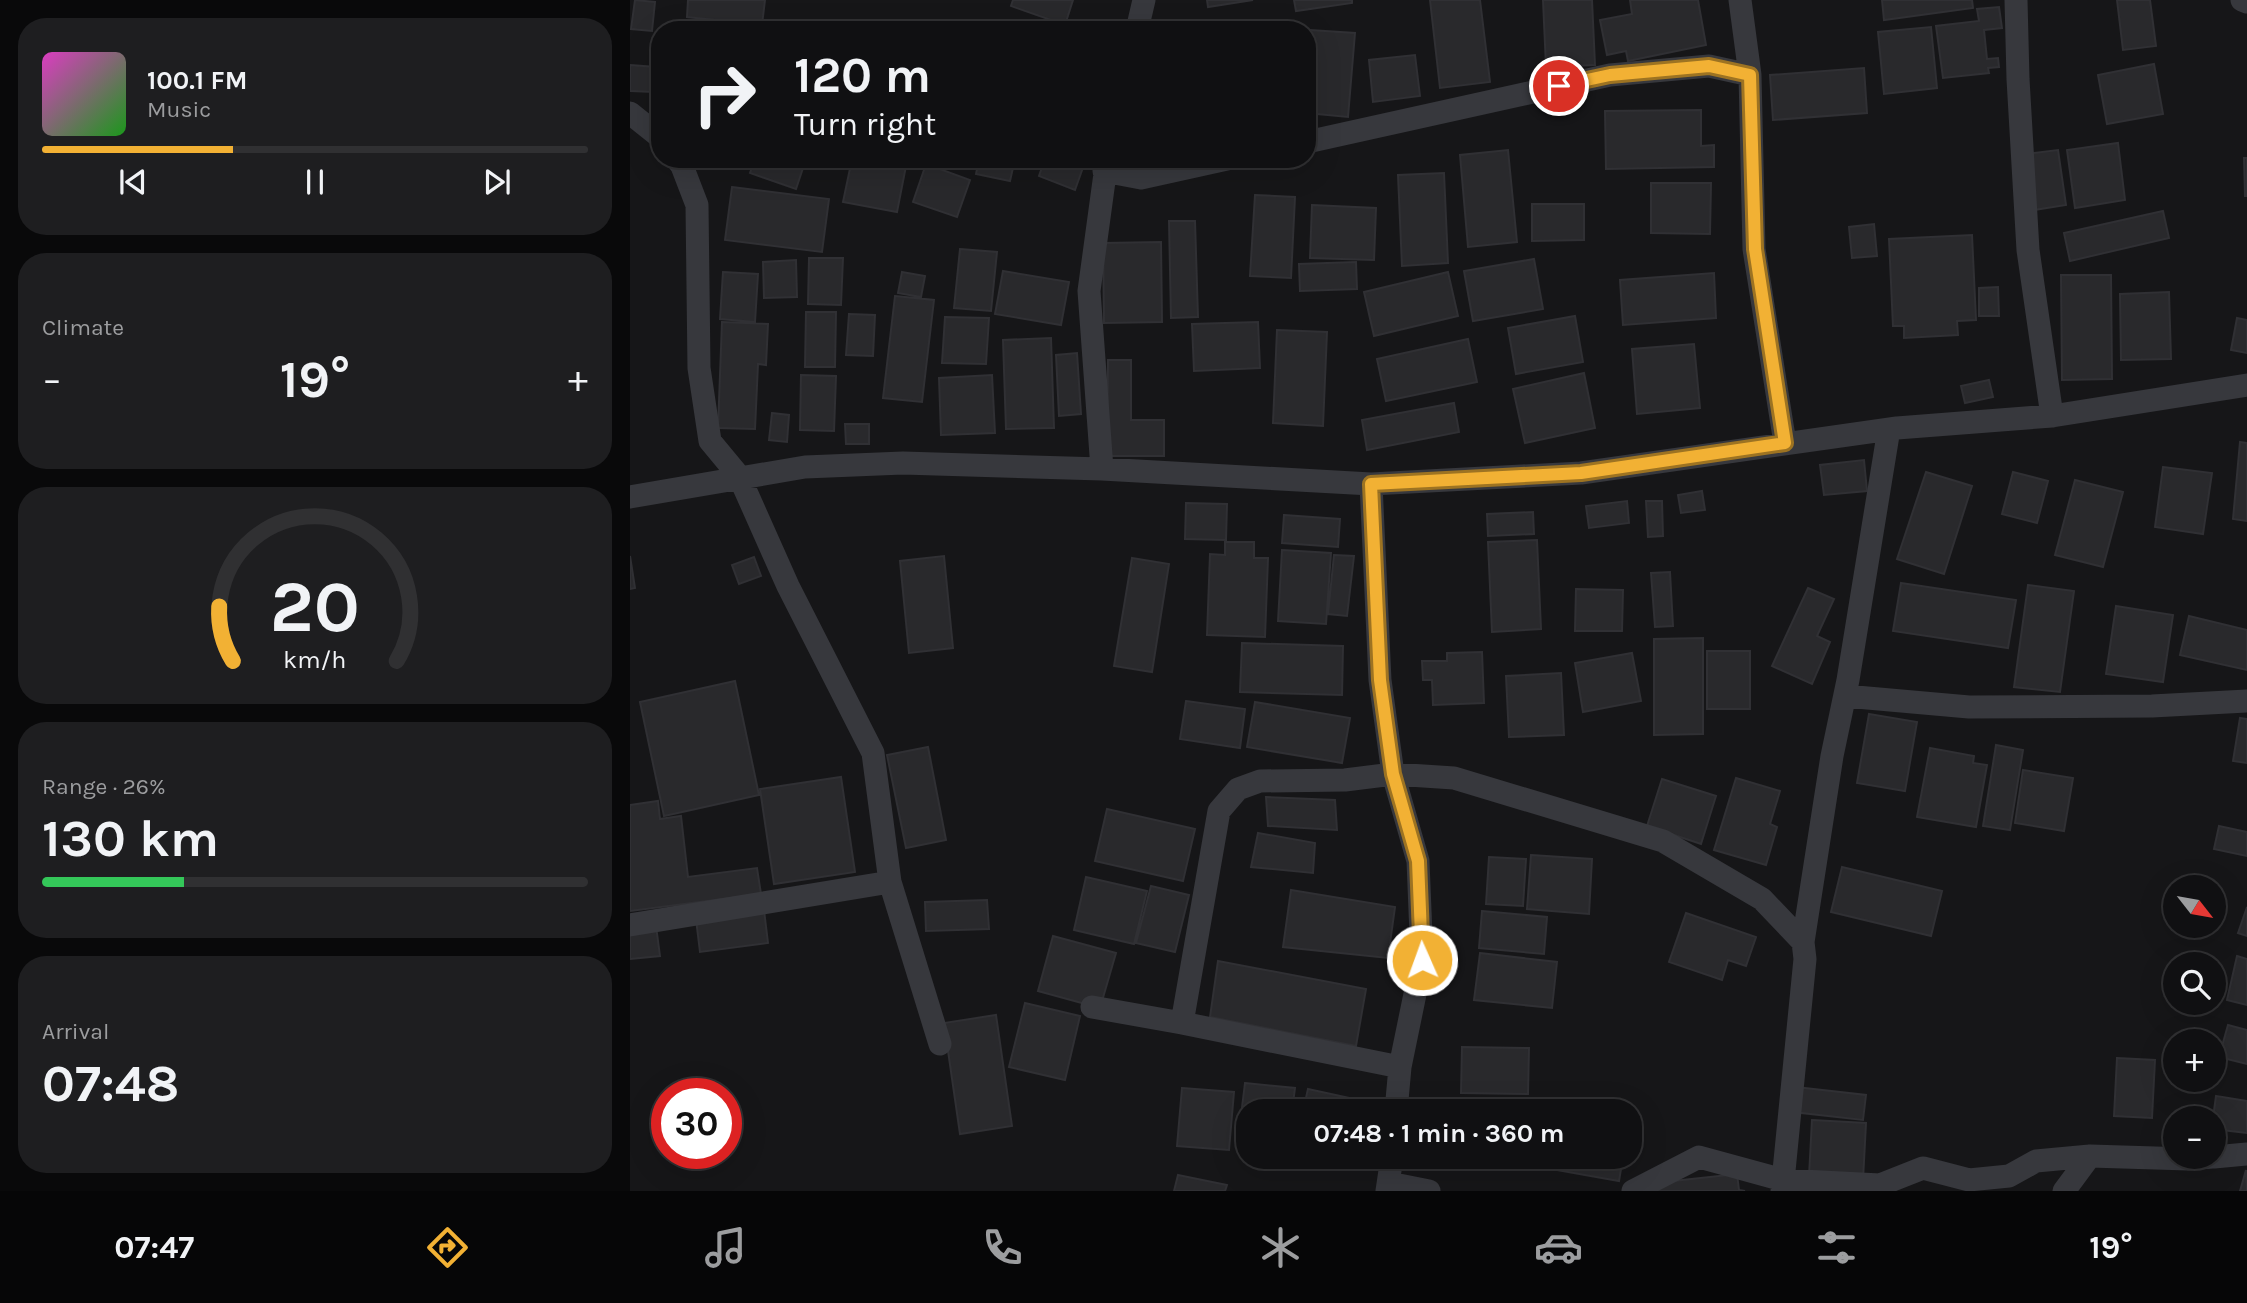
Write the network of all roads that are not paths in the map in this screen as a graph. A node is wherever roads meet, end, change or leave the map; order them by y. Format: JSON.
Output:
{"nodes":[{"id":1,"x":1144,"y":0,"type":"edge"},
{"id":2,"x":1740,"y":0,"type":"edge"},
{"id":3,"x":2016,"y":0,"type":"edge"},
{"id":4,"x":2242,"y":0,"type":"edge"},
{"id":5,"x":2247,"y":2,"type":"edge"},
{"id":6,"x":1140,"y":21,"type":"edge"},
{"id":7,"x":1750,"y":75,"type":"junction"},
{"id":8,"x":630,"y":113,"type":"edge"},
{"id":9,"x":651,"y":130,"type":"edge"},
{"id":10,"x":1316,"y":140,"type":"edge"},
{"id":11,"x":683,"y":168,"type":"edge"},
{"id":12,"x":1105,"y":168,"type":"edge"},
{"id":13,"x":1113,"y":168,"type":"edge"},
{"id":14,"x":1186,"y":168,"type":"edge"},
{"id":15,"x":2247,"y":385,"type":"edge"},
{"id":16,"x":2052,"y":416,"type":"junction"},
{"id":17,"x":1889,"y":429,"type":"junction"},
{"id":18,"x":1785,"y":443,"type":"junction"},
{"id":19,"x":1102,"y":469,"type":"junction"},
{"id":20,"x":739,"y":477,"type":"junction"},
{"id":21,"x":1371,"y":484,"type":"junction"},
{"id":22,"x":630,"y":497,"type":"edge"},
{"id":23,"x":1845,"y":696,"type":"junction"},
{"id":24,"x":2247,"y":701,"type":"edge"},
{"id":25,"x":1393,"y":774,"type":"junction"},
{"id":26,"x":890,"y":882,"type":"junction"},
{"id":27,"x":630,"y":925,"type":"edge"},
{"id":28,"x":1803,"y":942,"type":"junction"},
{"id":29,"x":1092,"y":1007,"type":"dead end"},
{"id":30,"x":1182,"y":1023,"type":"junction"},
{"id":31,"x":940,"y":1044,"type":"dead end"},
{"id":32,"x":1400,"y":1067,"type":"junction"},
{"id":33,"x":1397,"y":1099,"type":"edge"},
{"id":34,"x":2247,"y":1154,"type":"edge"},
{"id":35,"x":2090,"y":1156,"type":"junction"},
{"id":36,"x":2226,"y":1156,"type":"edge"},
{"id":37,"x":2163,"y":1158,"type":"edge"},
{"id":38,"x":1390,"y":1169,"type":"edge"},
{"id":39,"x":1782,"y":1186,"type":"edge"},
{"id":40,"x":1388,"y":1187,"type":"edge"},
{"id":41,"x":1429,"y":1191,"type":"edge"},
{"id":42,"x":1633,"y":1191,"type":"edge"},
{"id":43,"x":2064,"y":1191,"type":"edge"}],
"edges":[{"from":1,"to":6,"type":"street"},
{"from":2,"to":7,"type":"street"},
{"from":3,"to":16,"type":"street"},
{"from":4,"to":5,"type":"street"},
{"from":7,"to":10,"type":"street"},
{"from":7,"to":18,"type":"street"},
{"from":8,"to":9,"type":"street"},
{"from":11,"to":20,"type":"street"},
{"from":12,"to":19,"type":"street"},
{"from":13,"to":14,"type":"street"},
{"from":15,"to":16,"type":"street"},
{"from":16,"to":17,"type":"street"},
{"from":17,"to":18,"type":"street"},
{"from":17,"to":23,"type":"street"},
{"from":18,"to":21,"type":"street"},
{"from":19,"to":20,"type":"street"},
{"from":19,"to":21,"type":"street"},
{"from":20,"to":22,"type":"street"},
{"from":20,"to":26,"type":"street"},
{"from":21,"to":25,"type":"street"},
{"from":23,"to":24,"type":"street"},
{"from":23,"to":28,"type":"street"},
{"from":25,"to":28,"type":"street"},
{"from":25,"to":30,"type":"street"},
{"from":25,"to":32,"type":"street"},
{"from":26,"to":27,"type":"street"},
{"from":26,"to":31,"type":"street"},
{"from":28,"to":39,"type":"street"},
{"from":29,"to":30,"type":"street"},
{"from":30,"to":32,"type":"street"},
{"from":32,"to":33,"type":"street"},
{"from":34,"to":36,"type":"street"},
{"from":35,"to":37,"type":"street"},
{"from":35,"to":39,"type":"street"},
{"from":35,"to":43,"type":"street"},
{"from":38,"to":40,"type":"street"},
{"from":39,"to":42,"type":"street"},
{"from":40,"to":41,"type":"street"}]}
